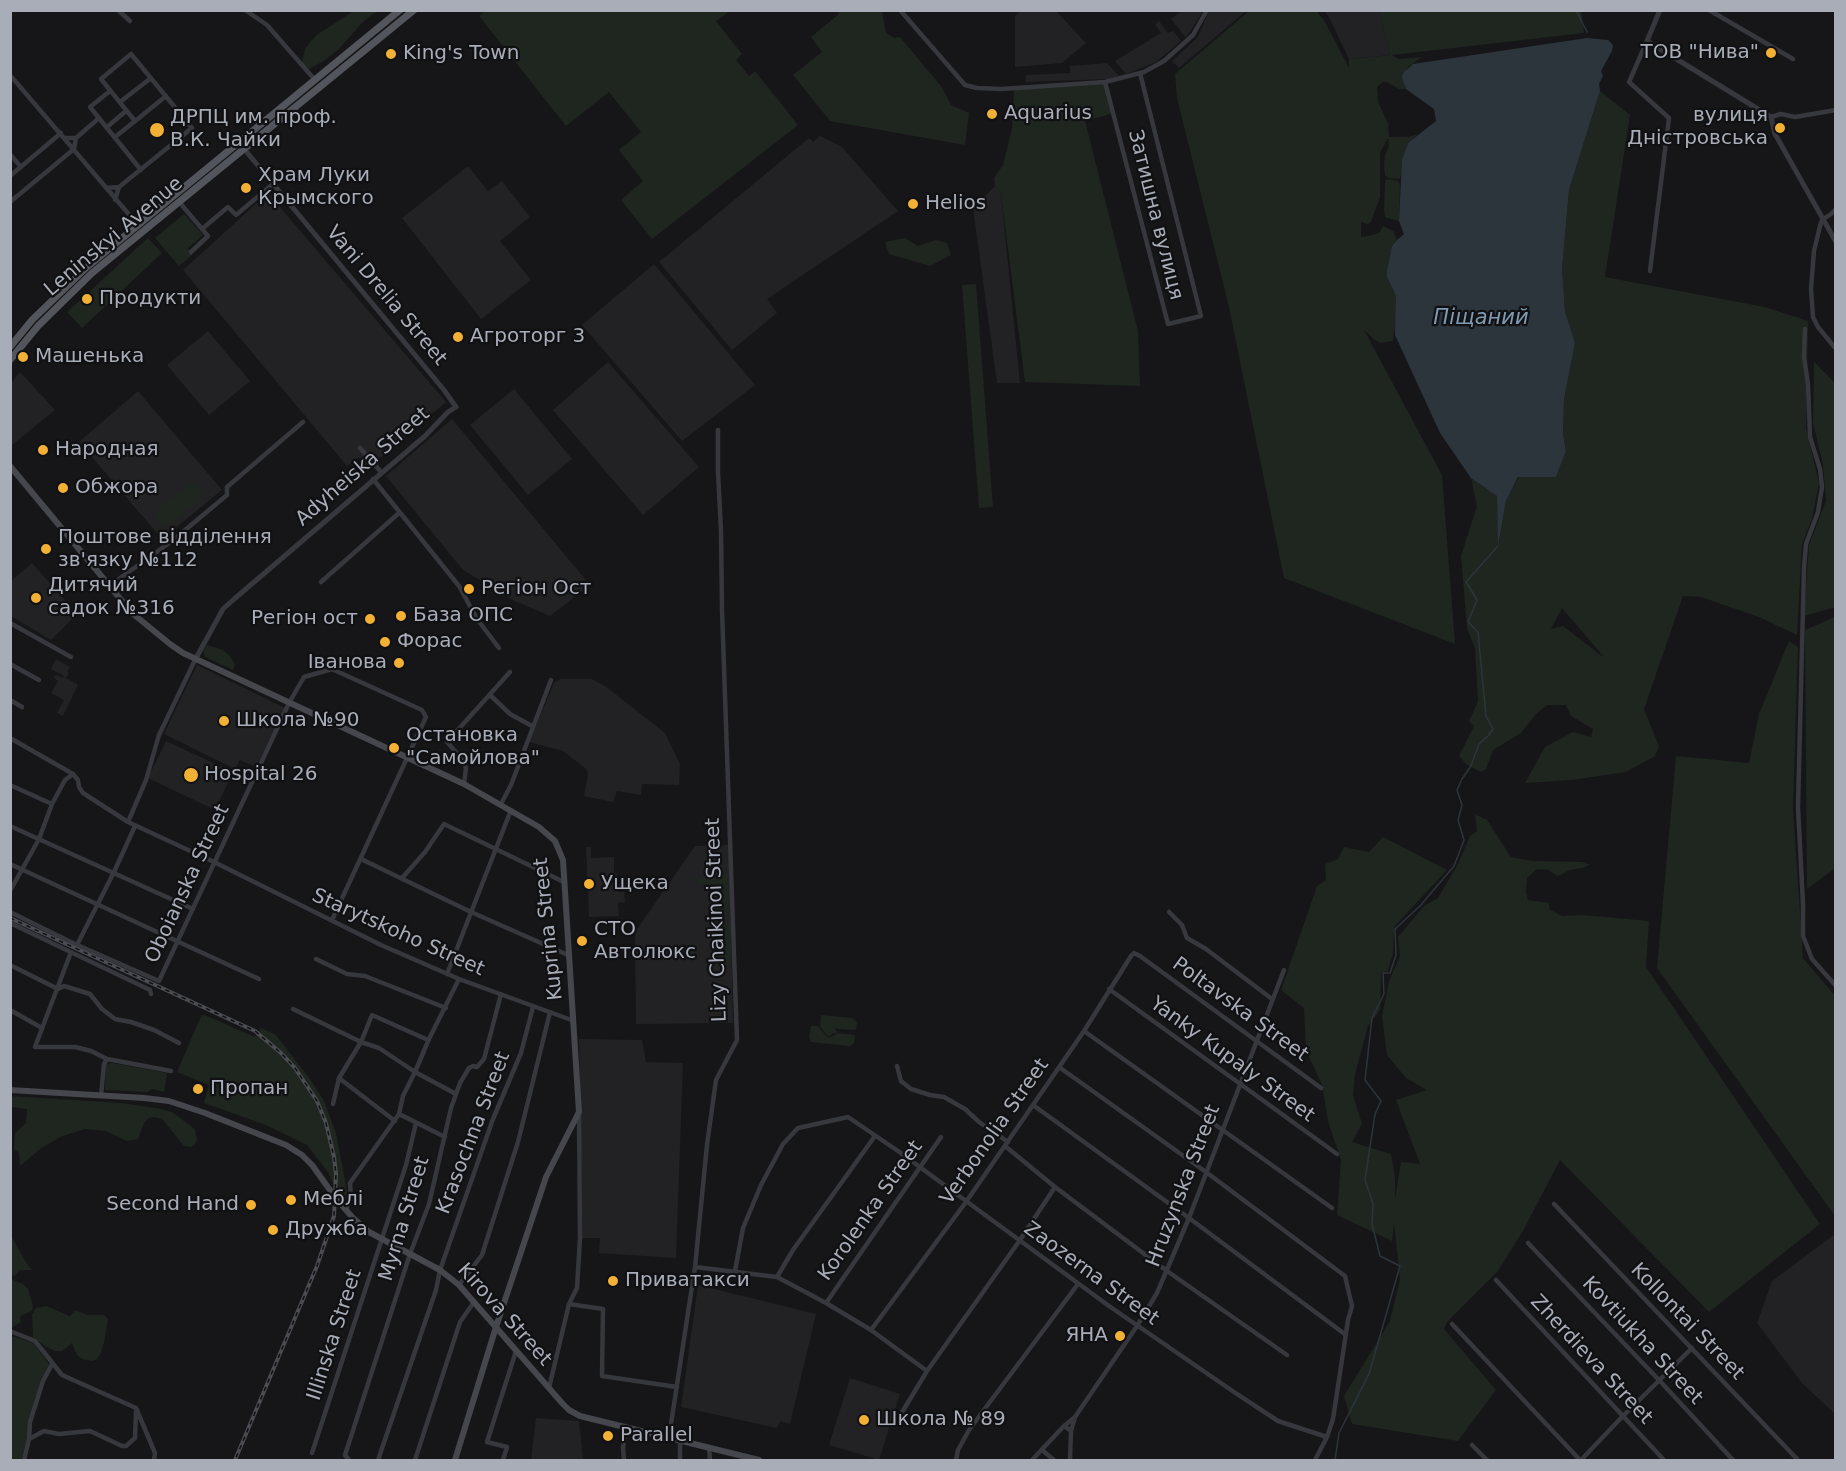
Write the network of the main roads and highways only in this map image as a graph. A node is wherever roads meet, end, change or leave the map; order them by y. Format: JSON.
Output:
{"nodes":[{"id":1,"x":400,"y":10,"type":"edge"},
{"id":2,"x":414,"y":10,"type":"edge"},
{"id":3,"x":256,"y":128,"type":"junction"},
{"id":4,"x":262,"y":135,"type":"junction"},
{"id":5,"x":217,"y":160,"type":"junction"},
{"id":6,"x":223,"y":167,"type":"junction"},
{"id":7,"x":10,"y":347,"type":"edge"},
{"id":8,"x":10,"y":360,"type":"edge"},
{"id":9,"x":10,"y":466,"type":"edge"},
{"id":10,"x":10,"y":1090,"type":"edge"},
{"id":11,"x":496,"y":1327,"type":"junction"},
{"id":12,"x":455,"y":1461,"type":"edge"},
{"id":13,"x":759,"y":1461,"type":"edge"}],
"edges":[{"from":1,"to":3,"type":"main road","name":"Leninskyi Avenue"},
{"from":2,"to":4,"type":"main road","name":"Leninskyi Avenue"},
{"from":3,"to":4,"type":"main road"},
{"from":3,"to":5,"type":"main road","name":"Leninskyi Avenue"},
{"from":4,"to":6,"type":"main road","name":"Leninskyi Avenue"},
{"from":5,"to":6,"type":"main road"},
{"from":5,"to":7,"type":"main road","name":"Leninskyi Avenue"},
{"from":6,"to":8,"type":"main road","name":"Leninskyi Avenue"},
{"from":9,"to":11,"type":"main road","name":"Kuprina Street"},
{"from":10,"to":11,"type":"main road","name":"Kirova Street"},
{"from":11,"to":12,"type":"main road"},
{"from":11,"to":13,"type":"main road","name":"Kirova Street"}]}
